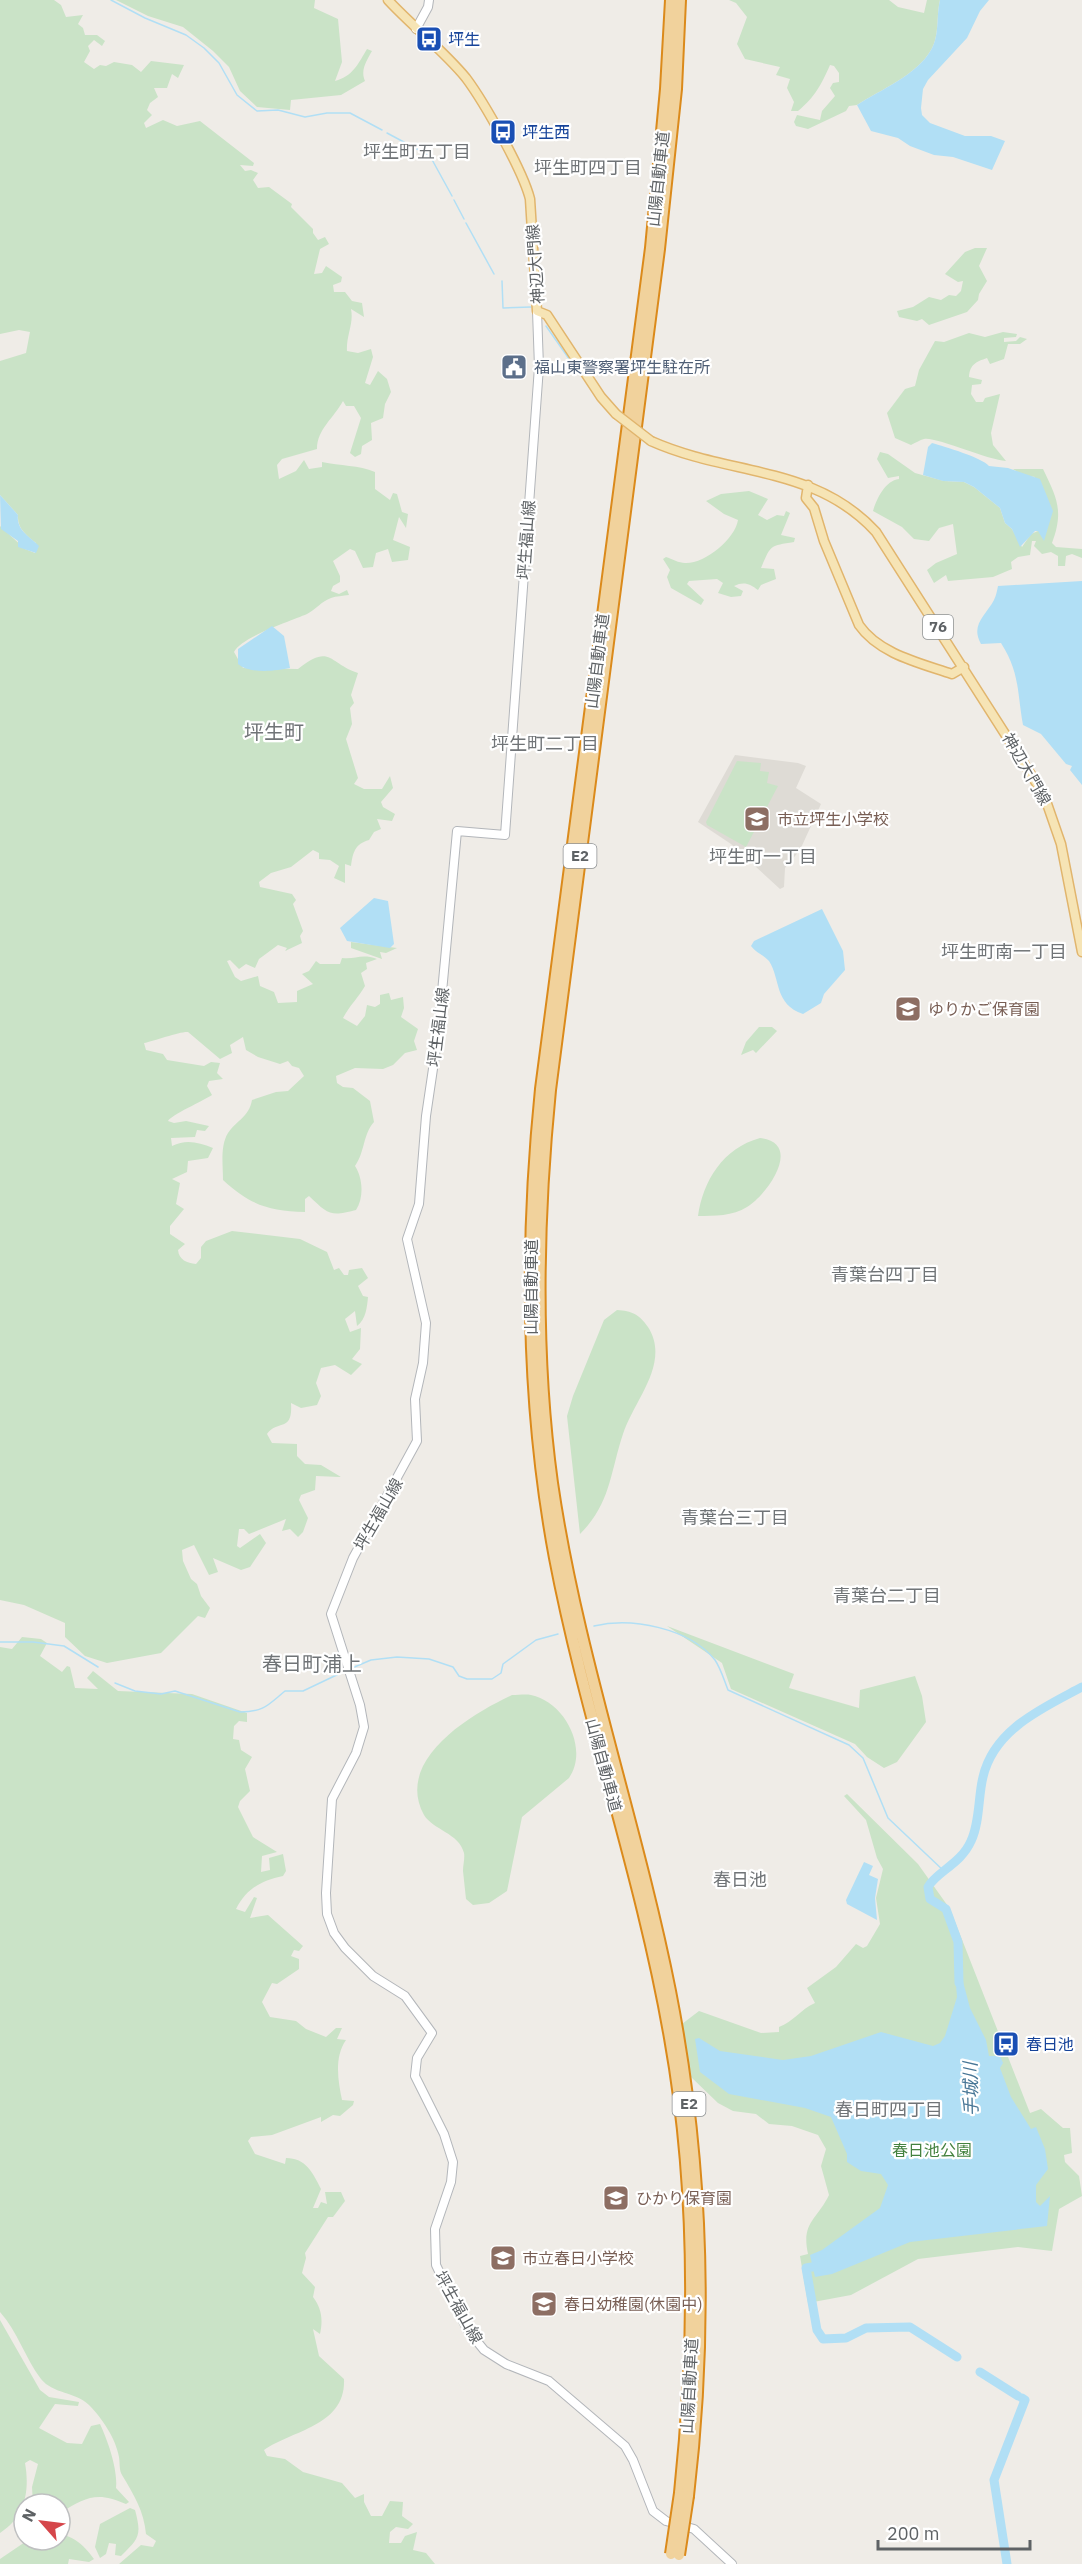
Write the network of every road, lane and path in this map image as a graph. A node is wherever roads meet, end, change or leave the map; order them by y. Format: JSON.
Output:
{"nodes":[{"id":1,"x":388,"y":0,"type":"edge"},
{"id":2,"x":429,"y":0,"type":"edge"},
{"id":3,"x":671,"y":0,"type":"edge"},
{"id":4,"x":680,"y":0,"type":"edge"},
{"id":5,"x":416,"y":29,"type":"junction"},
{"id":6,"x":537,"y":311,"type":"junction"},
{"id":7,"x":808,"y":485,"type":"junction"},
{"id":8,"x":964,"y":667,"type":"junction"},
{"id":9,"x":1082,"y":952,"type":"edge"},
{"id":10,"x":594,"y":1708,"type":"junction"},
{"id":11,"x":674,"y":2559,"type":"edge"},
{"id":12,"x":732,"y":2564,"type":"edge"}],
"edges":[{"from":1,"to":5,"type":"main road","name":"神辺大門線"},
{"from":2,"to":5,"type":"main road"},
{"from":3,"to":10,"type":"highway","name":"山陽自動車道","number":"E2"},
{"from":4,"to":10,"type":"highway","name":"山陽自動車道","number":"E2"},
{"from":5,"to":6,"type":"main road","name":"神辺大門線"},
{"from":6,"to":7,"type":"main road","name":"神辺大門線","number":"76","bridge":true},
{"from":6,"to":12,"type":"main road","name":"坪生福山線"},
{"from":7,"to":8,"type":"main road","name":"神辺大門線","number":"76"},
{"from":7,"to":8,"type":"main road","number":"76"},
{"from":8,"to":9,"type":"main road","name":"神辺大門線","number":"76"},
{"from":10,"to":11,"type":"highway","name":"山陽自動車道","number":"E2","bridge":true}]}
